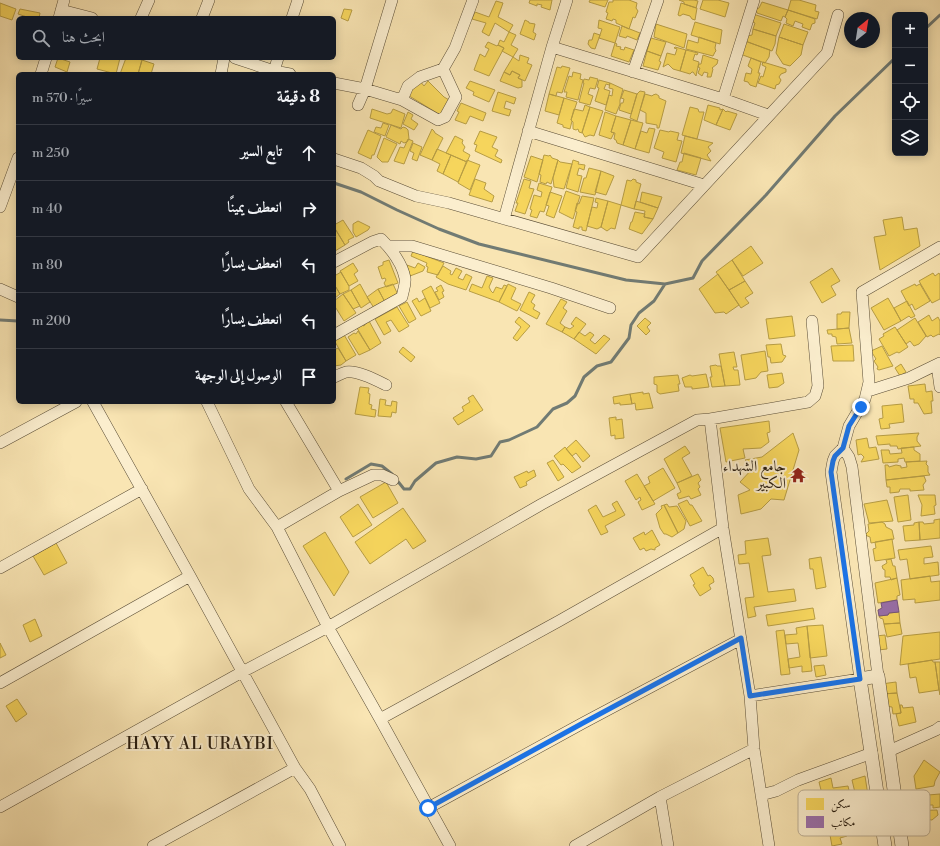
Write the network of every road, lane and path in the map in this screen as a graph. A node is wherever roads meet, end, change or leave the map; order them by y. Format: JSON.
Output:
{"nodes":[{"id":1,"x":149,"y":0,"type":"edge"},
{"id":2,"x":209,"y":0,"type":"edge"},
{"id":3,"x":298,"y":0,"type":"edge"},
{"id":4,"x":392,"y":0,"type":"edge"},
{"id":5,"x":473,"y":0,"type":"edge"},
{"id":6,"x":567,"y":0,"type":"edge"},
{"id":7,"x":658,"y":0,"type":"edge"},
{"id":8,"x":754,"y":0,"type":"edge"},
{"id":9,"x":61,"y":9,"type":"edge"},
{"id":10,"x":838,"y":15,"type":"dead end"},
{"id":11,"x":85,"y":16,"type":"edge"},
{"id":12,"x":142,"y":16,"type":"edge"},
{"id":13,"x":203,"y":16,"type":"edge"},
{"id":14,"x":293,"y":16,"type":"edge"},
{"id":15,"x":552,"y":47,"type":"junction"},
{"id":16,"x":45,"y":60,"type":"edge"},
{"id":17,"x":224,"y":60,"type":"edge"},
{"id":18,"x":241,"y":60,"type":"edge"},
{"id":19,"x":277,"y":60,"type":"edge"},
{"id":20,"x":443,"y":68,"type":"junction"},
{"id":21,"x":274,"y":71,"type":"junction"},
{"id":22,"x":42,"y":72,"type":"edge"},
{"id":23,"x":221,"y":72,"type":"edge"},
{"id":24,"x":279,"y":72,"type":"edge"},
{"id":25,"x":633,"y":72,"type":"junction"},
{"id":26,"x":336,"y":83,"type":"edge"},
{"id":27,"x":364,"y":89,"type":"junction"},
{"id":28,"x":723,"y":99,"type":"junction"},
{"id":29,"x":402,"y":100,"type":"junction"},
{"id":30,"x":358,"y":105,"type":"dead end"},
{"id":31,"x":768,"y":115,"type":"junction"},
{"id":32,"x":528,"y":132,"type":"junction"},
{"id":33,"x":336,"y":161,"type":"edge"},
{"id":34,"x":16,"y":164,"type":"edge"},
{"id":35,"x":704,"y":185,"type":"junction"},
{"id":36,"x":0,"y":208,"type":"edge"},
{"id":37,"x":504,"y":219,"type":"junction"},
{"id":38,"x":388,"y":246,"type":"junction"},
{"id":39,"x":940,"y":247,"type":"edge"},
{"id":40,"x":336,"y":261,"type":"edge"},
{"id":41,"x":0,"y":289,"type":"edge"},
{"id":42,"x":16,"y":296,"type":"edge"},
{"id":43,"x":610,"y":308,"type":"dead end"},
{"id":44,"x":812,"y":321,"type":"dead end"},
{"id":45,"x":336,"y":334,"type":"edge"},
{"id":46,"x":938,"y":364,"type":"edge"},
{"id":47,"x":336,"y":376,"type":"edge"},
{"id":48,"x":386,"y":384,"type":"dead end"},
{"id":49,"x":940,"y":387,"type":"edge"},
{"id":50,"x":868,"y":391,"type":"junction"},
{"id":51,"x":72,"y":404,"type":"edge"},
{"id":52,"x":94,"y":404,"type":"edge"},
{"id":53,"x":207,"y":404,"type":"edge"},
{"id":54,"x":290,"y":404,"type":"edge"},
{"id":55,"x":710,"y":419,"type":"junction"},
{"id":56,"x":0,"y":443,"type":"edge"},
{"id":57,"x":843,"y":448,"type":"junction"},
{"id":58,"x":393,"y":480,"type":"dead end"},
{"id":59,"x":142,"y":489,"type":"junction"},
{"id":60,"x":339,"y":491,"type":"junction"},
{"id":61,"x":277,"y":527,"type":"junction"},
{"id":62,"x":723,"y":528,"type":"junction"},
{"id":63,"x":0,"y":568,"type":"edge"},
{"id":64,"x":190,"y":576,"type":"junction"},
{"id":65,"x":328,"y":627,"type":"junction"},
{"id":66,"x":741,"y":638,"type":"junction"},
{"id":67,"x":242,"y":672,"type":"junction"},
{"id":68,"x":878,"y":676,"type":"junction"},
{"id":69,"x":860,"y":679,"type":"junction"},
{"id":70,"x":0,"y":683,"type":"edge"},
{"id":71,"x":750,"y":696,"type":"junction"},
{"id":72,"x":380,"y":718,"type":"junction"},
{"id":73,"x":940,"y":727,"type":"edge"},
{"id":74,"x":754,"y":749,"type":"junction"},
{"id":75,"x":889,"y":751,"type":"junction"},
{"id":76,"x":872,"y":753,"type":"junction"},
{"id":77,"x":295,"y":768,"type":"junction"},
{"id":78,"x":877,"y":790,"type":"edge"},
{"id":79,"x":894,"y":790,"type":"edge"},
{"id":80,"x":761,"y":795,"type":"junction"},
{"id":81,"x":660,"y":797,"type":"junction"},
{"id":82,"x":0,"y":807,"type":"edge"},
{"id":83,"x":428,"y":808,"type":"junction"},
{"id":84,"x":884,"y":836,"type":"edge"},
{"id":85,"x":901,"y":836,"type":"edge"},
{"id":86,"x":154,"y":846,"type":"edge"},
{"id":87,"x":340,"y":846,"type":"edge"},
{"id":88,"x":450,"y":846,"type":"edge"},
{"id":89,"x":575,"y":846,"type":"edge"},
{"id":90,"x":668,"y":846,"type":"edge"},
{"id":91,"x":769,"y":846,"type":"edge"},
{"id":92,"x":885,"y":846,"type":"edge"},
{"id":93,"x":902,"y":846,"type":"edge"}],
"edges":[{"from":1,"to":12,"type":"street"},
{"from":2,"to":13,"type":"street"},
{"from":3,"to":14,"type":"street"},
{"from":4,"to":27,"type":"street"},
{"from":5,"to":20,"type":"street"},
{"from":6,"to":15,"type":"street"},
{"from":7,"to":25,"type":"street"},
{"from":8,"to":28,"type":"street"},
{"from":9,"to":11,"type":"street"},
{"from":10,"to":31,"type":"street"},
{"from":15,"to":25,"type":"street"},
{"from":15,"to":32,"type":"street"},
{"from":16,"to":22,"type":"street"},
{"from":17,"to":23,"type":"street"},
{"from":18,"to":21,"type":"street"},
{"from":19,"to":21,"type":"street"},
{"from":20,"to":29,"type":"street"},
{"from":20,"to":29,"type":"street"},
{"from":21,"to":24,"type":"street"},
{"from":25,"to":28,"type":"street"},
{"from":26,"to":27,"type":"street"},
{"from":27,"to":29,"type":"street"},
{"from":27,"to":30,"type":"street"},
{"from":28,"to":31,"type":"street"},
{"from":31,"to":35,"type":"street"},
{"from":32,"to":35,"type":"street"},
{"from":32,"to":37,"type":"street"},
{"from":33,"to":37,"type":"street"},
{"from":34,"to":36,"type":"street"},
{"from":35,"to":37,"type":"street"},
{"from":38,"to":40,"type":"street"},
{"from":38,"to":43,"type":"street"},
{"from":38,"to":45,"type":"street"},
{"from":39,"to":50,"type":"street"},
{"from":41,"to":42,"type":"street"},
{"from":44,"to":55,"type":"street"},
{"from":46,"to":49,"type":"street"},
{"from":46,"to":50,"type":"street"},
{"from":47,"to":48,"type":"street"},
{"from":50,"to":57,"type":"street"},
{"from":51,"to":56,"type":"street"},
{"from":52,"to":59,"type":"street"},
{"from":53,"to":61,"type":"street"},
{"from":54,"to":60,"type":"street"},
{"from":55,"to":62,"type":"street"},
{"from":55,"to":65,"type":"street"},
{"from":57,"to":68,"type":"street"},
{"from":57,"to":69,"type":"street"},
{"from":58,"to":60,"type":"street"},
{"from":59,"to":63,"type":"street"},
{"from":59,"to":64,"type":"street"},
{"from":60,"to":61,"type":"street"},
{"from":61,"to":65,"type":"street"},
{"from":62,"to":66,"type":"street"},
{"from":62,"to":72,"type":"street"},
{"from":64,"to":67,"type":"street"},
{"from":64,"to":70,"type":"street"},
{"from":65,"to":67,"type":"street"},
{"from":65,"to":72,"type":"street"},
{"from":66,"to":71,"type":"street"},
{"from":66,"to":83,"type":"street"},
{"from":67,"to":77,"type":"street"},
{"from":67,"to":82,"type":"street"},
{"from":68,"to":69,"type":"street"},
{"from":68,"to":75,"type":"street"},
{"from":69,"to":71,"type":"street"},
{"from":69,"to":76,"type":"street"},
{"from":71,"to":74,"type":"street"},
{"from":72,"to":83,"type":"street"},
{"from":73,"to":75,"type":"street"},
{"from":74,"to":80,"type":"street"},
{"from":74,"to":81,"type":"street"},
{"from":75,"to":79,"type":"street"},
{"from":76,"to":78,"type":"street"},
{"from":76,"to":80,"type":"street"},
{"from":77,"to":86,"type":"street"},
{"from":77,"to":87,"type":"street"},
{"from":80,"to":91,"type":"street"},
{"from":81,"to":89,"type":"street"},
{"from":81,"to":90,"type":"street"},
{"from":83,"to":88,"type":"street"},
{"from":84,"to":92,"type":"street"},
{"from":85,"to":93,"type":"street"}]}
